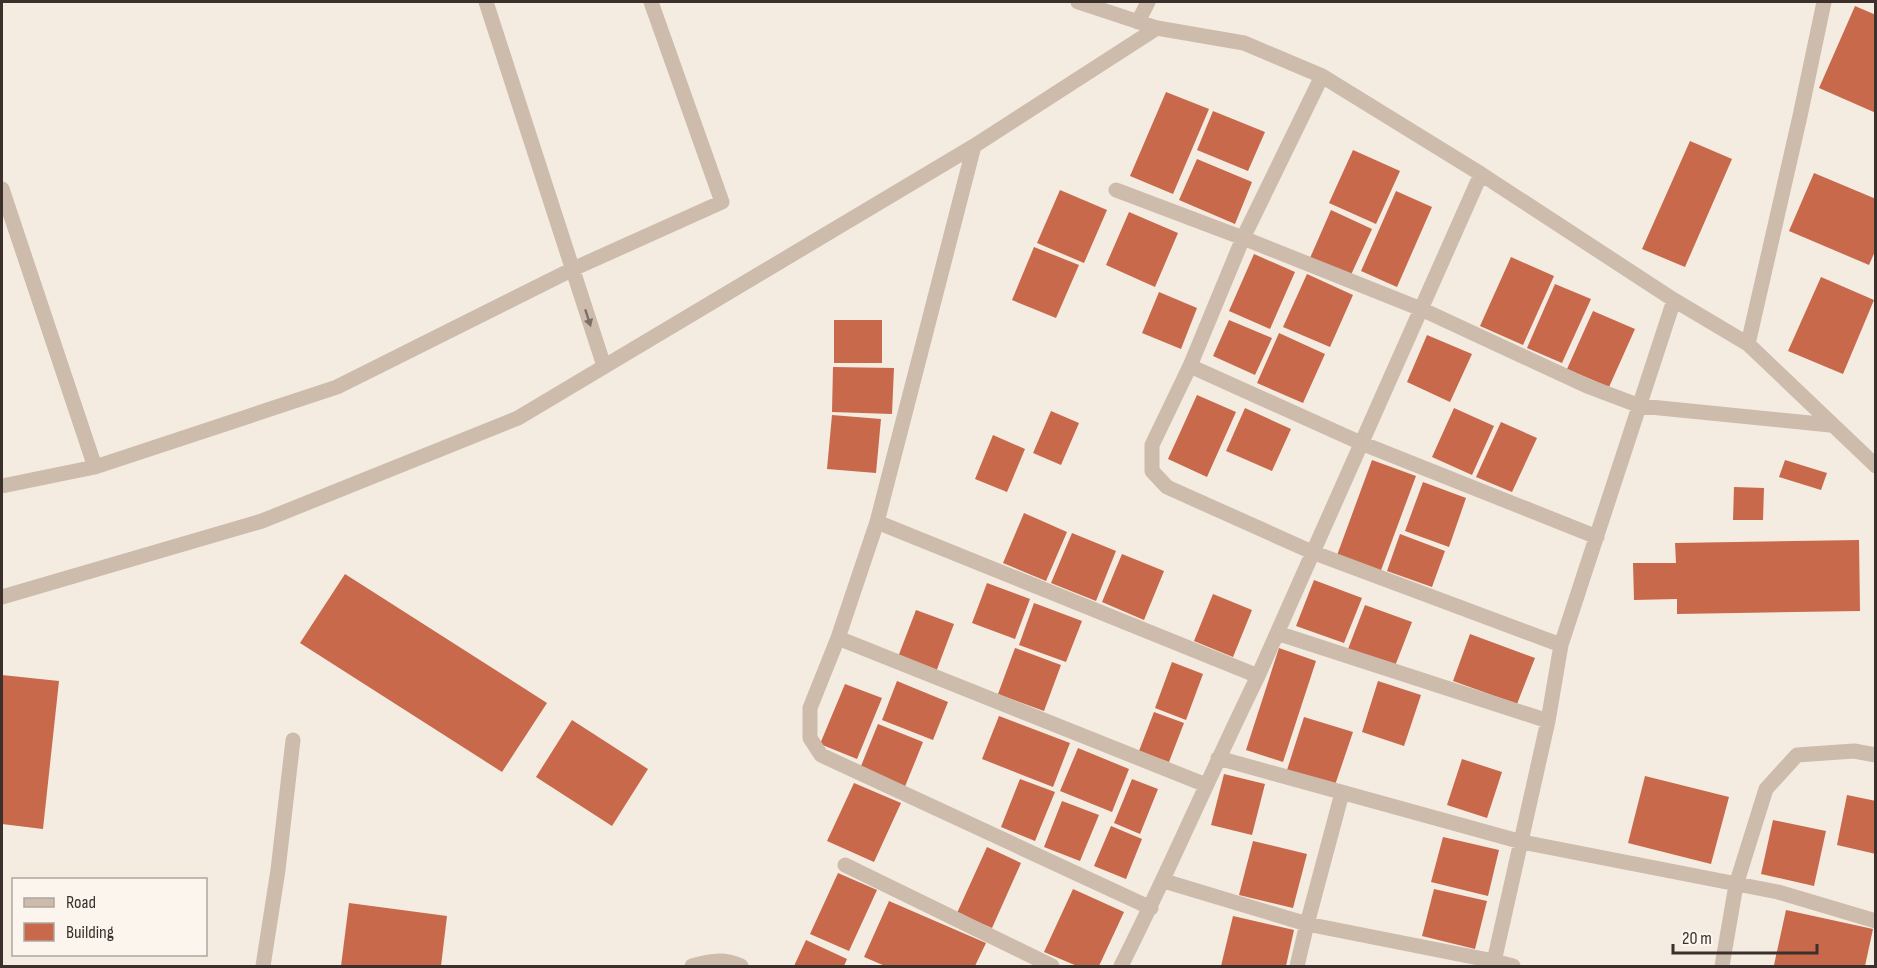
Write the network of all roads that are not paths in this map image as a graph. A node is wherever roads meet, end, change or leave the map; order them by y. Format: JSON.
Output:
{"nodes":[{"id":1,"x":486,"y":2,"type":"edge"},
{"id":2,"x":651,"y":2,"type":"edge"},
{"id":3,"x":1078,"y":2,"type":"edge"},
{"id":4,"x":1148,"y":2,"type":"edge"},
{"id":5,"x":1824,"y":2,"type":"edge"},
{"id":6,"x":1138,"y":21,"type":"junction"},
{"id":7,"x":1157,"y":28,"type":"junction"},
{"id":8,"x":1322,"y":76,"type":"junction"},
{"id":9,"x":974,"y":146,"type":"junction"},
{"id":10,"x":1481,"y":174,"type":"junction"},
{"id":11,"x":2,"y":189,"type":"edge"},
{"id":12,"x":1116,"y":190,"type":"dead end"},
{"id":13,"x":1243,"y":238,"type":"junction"},
{"id":14,"x":573,"y":269,"type":"junction"},
{"id":15,"x":1674,"y":300,"type":"junction"},
{"id":16,"x":1421,"y":309,"type":"junction"},
{"id":17,"x":1748,"y":344,"type":"junction"},
{"id":18,"x":604,"y":366,"type":"junction"},
{"id":19,"x":1190,"y":366,"type":"junction"},
{"id":20,"x":1640,"y":406,"type":"junction"},
{"id":21,"x":1830,"y":425,"type":"junction"},
{"id":22,"x":1361,"y":443,"type":"junction"},
{"id":23,"x":1875,"y":466,"type":"edge"},
{"id":24,"x":95,"y":467,"type":"junction"},
{"id":25,"x":2,"y":486,"type":"edge"},
{"id":26,"x":877,"y":522,"type":"junction"},
{"id":27,"x":1597,"y":537,"type":"junction"},
{"id":28,"x":1312,"y":552,"type":"junction"},
{"id":29,"x":2,"y":597,"type":"edge"},
{"id":30,"x":1277,"y":633,"type":"junction"},
{"id":31,"x":838,"y":638,"type":"junction"},
{"id":32,"x":1561,"y":645,"type":"junction"},
{"id":33,"x":1258,"y":676,"type":"junction"},
{"id":34,"x":1548,"y":721,"type":"junction"},
{"id":35,"x":293,"y":740,"type":"dead end"},
{"id":36,"x":1875,"y":755,"type":"edge"},
{"id":37,"x":1218,"y":758,"type":"junction"},
{"id":38,"x":1206,"y":785,"type":"junction"},
{"id":39,"x":1342,"y":793,"type":"junction"},
{"id":40,"x":1522,"y":842,"type":"junction"},
{"id":41,"x":845,"y":865,"type":"dead end"},
{"id":42,"x":1164,"y":881,"type":"junction"},
{"id":43,"x":1736,"y":885,"type":"junction"},
{"id":44,"x":1151,"y":908,"type":"junction"},
{"id":45,"x":1875,"y":921,"type":"edge"},
{"id":46,"x":1307,"y":924,"type":"junction"},
{"id":47,"x":1493,"y":964,"type":"edge"},
{"id":48,"x":263,"y":966,"type":"edge"},
{"id":49,"x":692,"y":966,"type":"edge"},
{"id":50,"x":741,"y":966,"type":"edge"},
{"id":51,"x":1052,"y":966,"type":"edge"},
{"id":52,"x":1121,"y":966,"type":"edge"},
{"id":53,"x":1297,"y":966,"type":"edge"},
{"id":54,"x":1513,"y":966,"type":"edge"},
{"id":55,"x":1722,"y":966,"type":"edge"}],
"edges":[{"from":1,"to":14,"type":"street"},
{"from":2,"to":14,"type":"street"},
{"from":3,"to":6,"type":"street"},
{"from":4,"to":6,"type":"street"},
{"from":5,"to":17,"type":"street"},
{"from":6,"to":7,"type":"street"},
{"from":7,"to":8,"type":"street"},
{"from":7,"to":9,"type":"street"},
{"from":8,"to":10,"type":"street"},
{"from":8,"to":13,"type":"street"},
{"from":9,"to":18,"type":"street"},
{"from":9,"to":26,"type":"street"},
{"from":10,"to":15,"type":"street"},
{"from":10,"to":16,"type":"street"},
{"from":11,"to":24,"type":"street"},
{"from":12,"to":13,"type":"street"},
{"from":13,"to":16,"type":"street"},
{"from":13,"to":19,"type":"street"},
{"from":14,"to":18,"type":"street","one_way":true},
{"from":14,"to":24,"type":"street"},
{"from":15,"to":17,"type":"street"},
{"from":15,"to":20,"type":"street"},
{"from":16,"to":20,"type":"street"},
{"from":16,"to":22,"type":"street"},
{"from":17,"to":21,"type":"street"},
{"from":18,"to":29,"type":"street"},
{"from":19,"to":22,"type":"street"},
{"from":19,"to":28,"type":"street"},
{"from":20,"to":21,"type":"street"},
{"from":20,"to":27,"type":"street"},
{"from":21,"to":23,"type":"street"},
{"from":22,"to":27,"type":"street"},
{"from":22,"to":28,"type":"street"},
{"from":24,"to":25,"type":"street"},
{"from":26,"to":31,"type":"street"},
{"from":26,"to":33,"type":"street"},
{"from":27,"to":32,"type":"street"},
{"from":28,"to":30,"type":"street"},
{"from":28,"to":32,"type":"street"},
{"from":30,"to":33,"type":"street"},
{"from":30,"to":34,"type":"street"},
{"from":31,"to":38,"type":"street"},
{"from":31,"to":44,"type":"street"},
{"from":32,"to":34,"type":"street"},
{"from":33,"to":37,"type":"street"},
{"from":34,"to":40,"type":"street"},
{"from":35,"to":48,"type":"street"},
{"from":36,"to":43,"type":"street"},
{"from":37,"to":38,"type":"street"},
{"from":37,"to":39,"type":"street"},
{"from":38,"to":42,"type":"street"},
{"from":39,"to":40,"type":"street"},
{"from":39,"to":46,"type":"street"},
{"from":40,"to":43,"type":"street"},
{"from":40,"to":47,"type":"street"},
{"from":41,"to":51,"type":"street"},
{"from":42,"to":44,"type":"street"},
{"from":42,"to":46,"type":"street"},
{"from":43,"to":45,"type":"street"},
{"from":43,"to":55,"type":"street"},
{"from":44,"to":52,"type":"street"},
{"from":46,"to":47,"type":"street"},
{"from":46,"to":53,"type":"street"},
{"from":47,"to":54,"type":"street"},
{"from":49,"to":50,"type":"street"}]}
